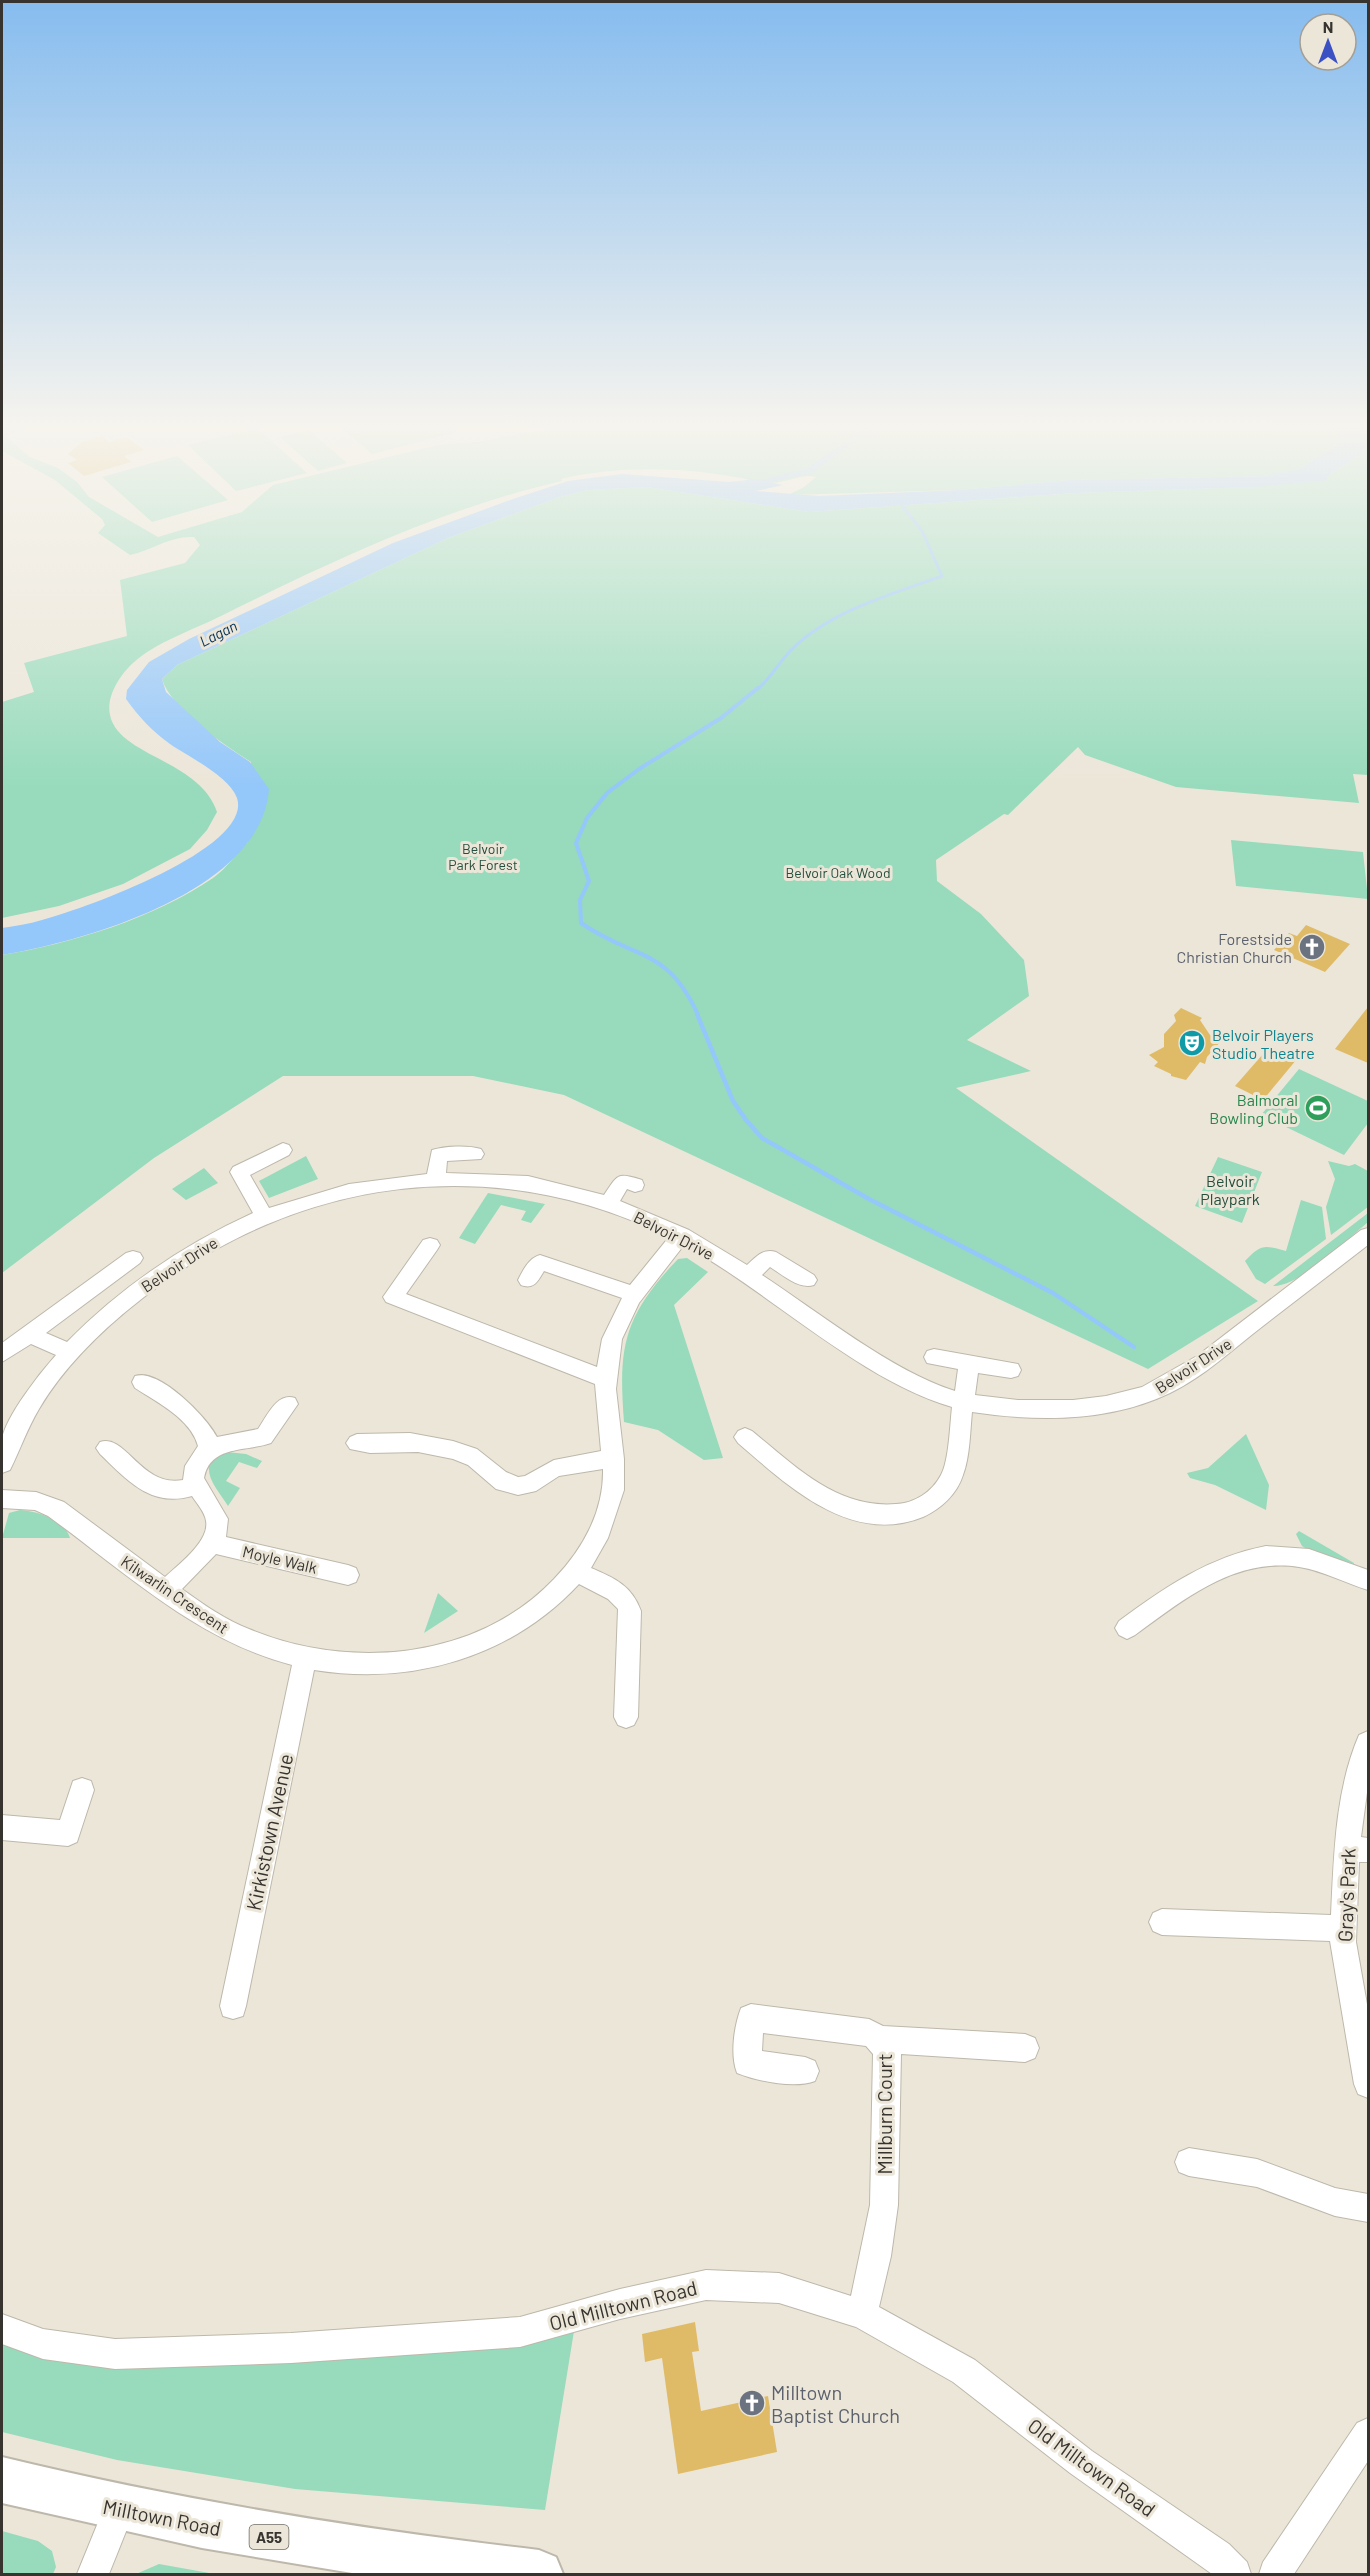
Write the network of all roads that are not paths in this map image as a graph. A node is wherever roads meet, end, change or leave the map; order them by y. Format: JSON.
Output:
{"nodes":[{"id":1,"x":283,"y":1150,"type":"dead end"},
{"id":2,"x":475,"y":1154,"type":"dead end"},
{"id":3,"x":436,"y":1181,"type":"junction"},
{"id":4,"x":635,"y":1185,"type":"dead end"},
{"id":5,"x":608,"y":1204,"type":"junction"},
{"id":6,"x":265,"y":1217,"type":"junction"},
{"id":7,"x":682,"y":1235,"type":"junction"},
{"id":8,"x":1366,"y":1240,"type":"edge"},
{"id":9,"x":430,"y":1245,"type":"dead end"},
{"id":10,"x":133,"y":1258,"type":"dead end"},
{"id":11,"x":747,"y":1277,"type":"junction"},
{"id":12,"x":528,"y":1280,"type":"dead end"},
{"id":13,"x":807,"y":1280,"type":"dead end"},
{"id":14,"x":634,"y":1293,"type":"junction"},
{"id":15,"x":29,"y":1334,"type":"junction"},
{"id":16,"x":71,"y":1353,"type":"junction"},
{"id":17,"x":2,"y":1354,"type":"edge"},
{"id":18,"x":934,"y":1357,"type":"dead end"},
{"id":19,"x":969,"y":1363,"type":"junction"},
{"id":20,"x":1011,"y":1370,"type":"dead end"},
{"id":21,"x":605,"y":1379,"type":"junction"},
{"id":22,"x":142,"y":1382,"type":"dead end"},
{"id":23,"x":963,"y":1402,"type":"junction"},
{"id":24,"x":288,"y":1404,"type":"dead end"},
{"id":25,"x":745,"y":1437,"type":"dead end"},
{"id":26,"x":357,"y":1443,"type":"dead end"},
{"id":27,"x":107,"y":1448,"type":"dead end"},
{"id":28,"x":209,"y":1448,"type":"junction"},
{"id":29,"x":613,"y":1459,"type":"junction"},
{"id":30,"x":2,"y":1464,"type":"edge"},
{"id":31,"x":196,"y":1486,"type":"junction"},
{"id":32,"x":2,"y":1499,"type":"edge"},
{"id":33,"x":211,"y":1543,"type":"junction"},
{"id":34,"x":576,"y":1572,"type":"junction"},
{"id":35,"x":348,"y":1575,"type":"dead end"},
{"id":36,"x":1368,"y":1580,"type":"edge"},
{"id":37,"x":166,"y":1590,"type":"junction"},
{"id":38,"x":1127,"y":1628,"type":"dead end"},
{"id":39,"x":305,"y":1658,"type":"junction"},
{"id":40,"x":626,"y":1717,"type":"dead end"},
{"id":41,"x":1368,"y":1743,"type":"edge"},
{"id":42,"x":82,"y":1790,"type":"dead end"},
{"id":43,"x":2,"y":1828,"type":"edge"},
{"id":44,"x":1358,"y":1849,"type":"edge"},
{"id":45,"x":1162,"y":1922,"type":"dead end"},
{"id":46,"x":1343,"y":1928,"type":"junction"},
{"id":47,"x":233,"y":2006,"type":"dead end"},
{"id":48,"x":880,"y":2039,"type":"junction"},
{"id":49,"x":1025,"y":2048,"type":"dead end"},
{"id":50,"x":805,"y":2071,"type":"dead end"},
{"id":51,"x":1368,"y":2084,"type":"edge"},
{"id":52,"x":1189,"y":2162,"type":"dead end"},
{"id":53,"x":1368,"y":2208,"type":"edge"},
{"id":54,"x":862,"y":2314,"type":"junction"},
{"id":55,"x":2,"y":2329,"type":"edge"},
{"id":56,"x":1368,"y":2434,"type":"edge"},
{"id":57,"x":2,"y":2480,"type":"edge"},
{"id":58,"x":119,"y":2509,"type":"junction"},
{"id":59,"x":93,"y":2574,"type":"edge"},
{"id":60,"x":539,"y":2574,"type":"edge"},
{"id":61,"x":1234,"y":2574,"type":"edge"},
{"id":62,"x":1275,"y":2574,"type":"edge"}],
"edges":[{"from":1,"to":6,"type":"street"},
{"from":2,"to":3,"type":"street"},
{"from":3,"to":5,"type":"street","name":"Belvoir Drive"},
{"from":3,"to":6,"type":"street","name":"Belvoir Drive"},
{"from":4,"to":5,"type":"street"},
{"from":5,"to":7,"type":"street","name":"Belvoir Drive"},
{"from":6,"to":16,"type":"street","name":"Belvoir Drive"},
{"from":7,"to":11,"type":"street","name":"Belvoir Drive"},
{"from":7,"to":14,"type":"street","name":"Kilwarlin Crescent"},
{"from":8,"to":23,"type":"street","name":"Belvoir Drive"},
{"from":9,"to":21,"type":"street"},
{"from":10,"to":15,"type":"street"},
{"from":11,"to":13,"type":"street"},
{"from":11,"to":23,"type":"street","name":"Belvoir Drive"},
{"from":12,"to":14,"type":"street"},
{"from":14,"to":21,"type":"street","name":"Kilwarlin Crescent"},
{"from":15,"to":16,"type":"street"},
{"from":15,"to":17,"type":"street"},
{"from":16,"to":30,"type":"street","name":"Belvoir Drive"},
{"from":18,"to":19,"type":"street"},
{"from":19,"to":20,"type":"street"},
{"from":19,"to":23,"type":"street"},
{"from":21,"to":29,"type":"street","name":"Kilwarlin Crescent"},
{"from":22,"to":28,"type":"street"},
{"from":23,"to":25,"type":"street"},
{"from":24,"to":28,"type":"street"},
{"from":26,"to":29,"type":"street"},
{"from":27,"to":31,"type":"street"},
{"from":28,"to":31,"type":"street"},
{"from":29,"to":34,"type":"street","name":"Kilwarlin Crescent"},
{"from":31,"to":33,"type":"street"},
{"from":32,"to":37,"type":"street","name":"Kilwarlin Crescent"},
{"from":33,"to":35,"type":"street","name":"Moyle Walk"},
{"from":33,"to":37,"type":"street"},
{"from":34,"to":39,"type":"street","name":"Kilwarlin Crescent"},
{"from":34,"to":40,"type":"street"},
{"from":36,"to":38,"type":"street"},
{"from":37,"to":39,"type":"street","name":"Kilwarlin Crescent"},
{"from":39,"to":47,"type":"street","name":"Kirkistown Avenue"},
{"from":41,"to":44,"type":"street","name":"Gray's Park"},
{"from":42,"to":43,"type":"street"},
{"from":44,"to":46,"type":"street","name":"Gray's Park"},
{"from":45,"to":46,"type":"street"},
{"from":46,"to":51,"type":"street","name":"Gray's Park"},
{"from":48,"to":49,"type":"street"},
{"from":48,"to":50,"type":"street","name":"Millburn Court"},
{"from":48,"to":54,"type":"street","name":"Millburn Court"},
{"from":52,"to":53,"type":"street"},
{"from":54,"to":55,"type":"street","name":"Old Milltown Road"},
{"from":54,"to":61,"type":"street","name":"Old Milltown Road"},
{"from":56,"to":62,"type":"street"},
{"from":57,"to":58,"type":"highway","name":"Milltown Road","number":"A55"},
{"from":58,"to":59,"type":"street"},
{"from":58,"to":60,"type":"highway","name":"Milltown Road","number":"A55"}]}
